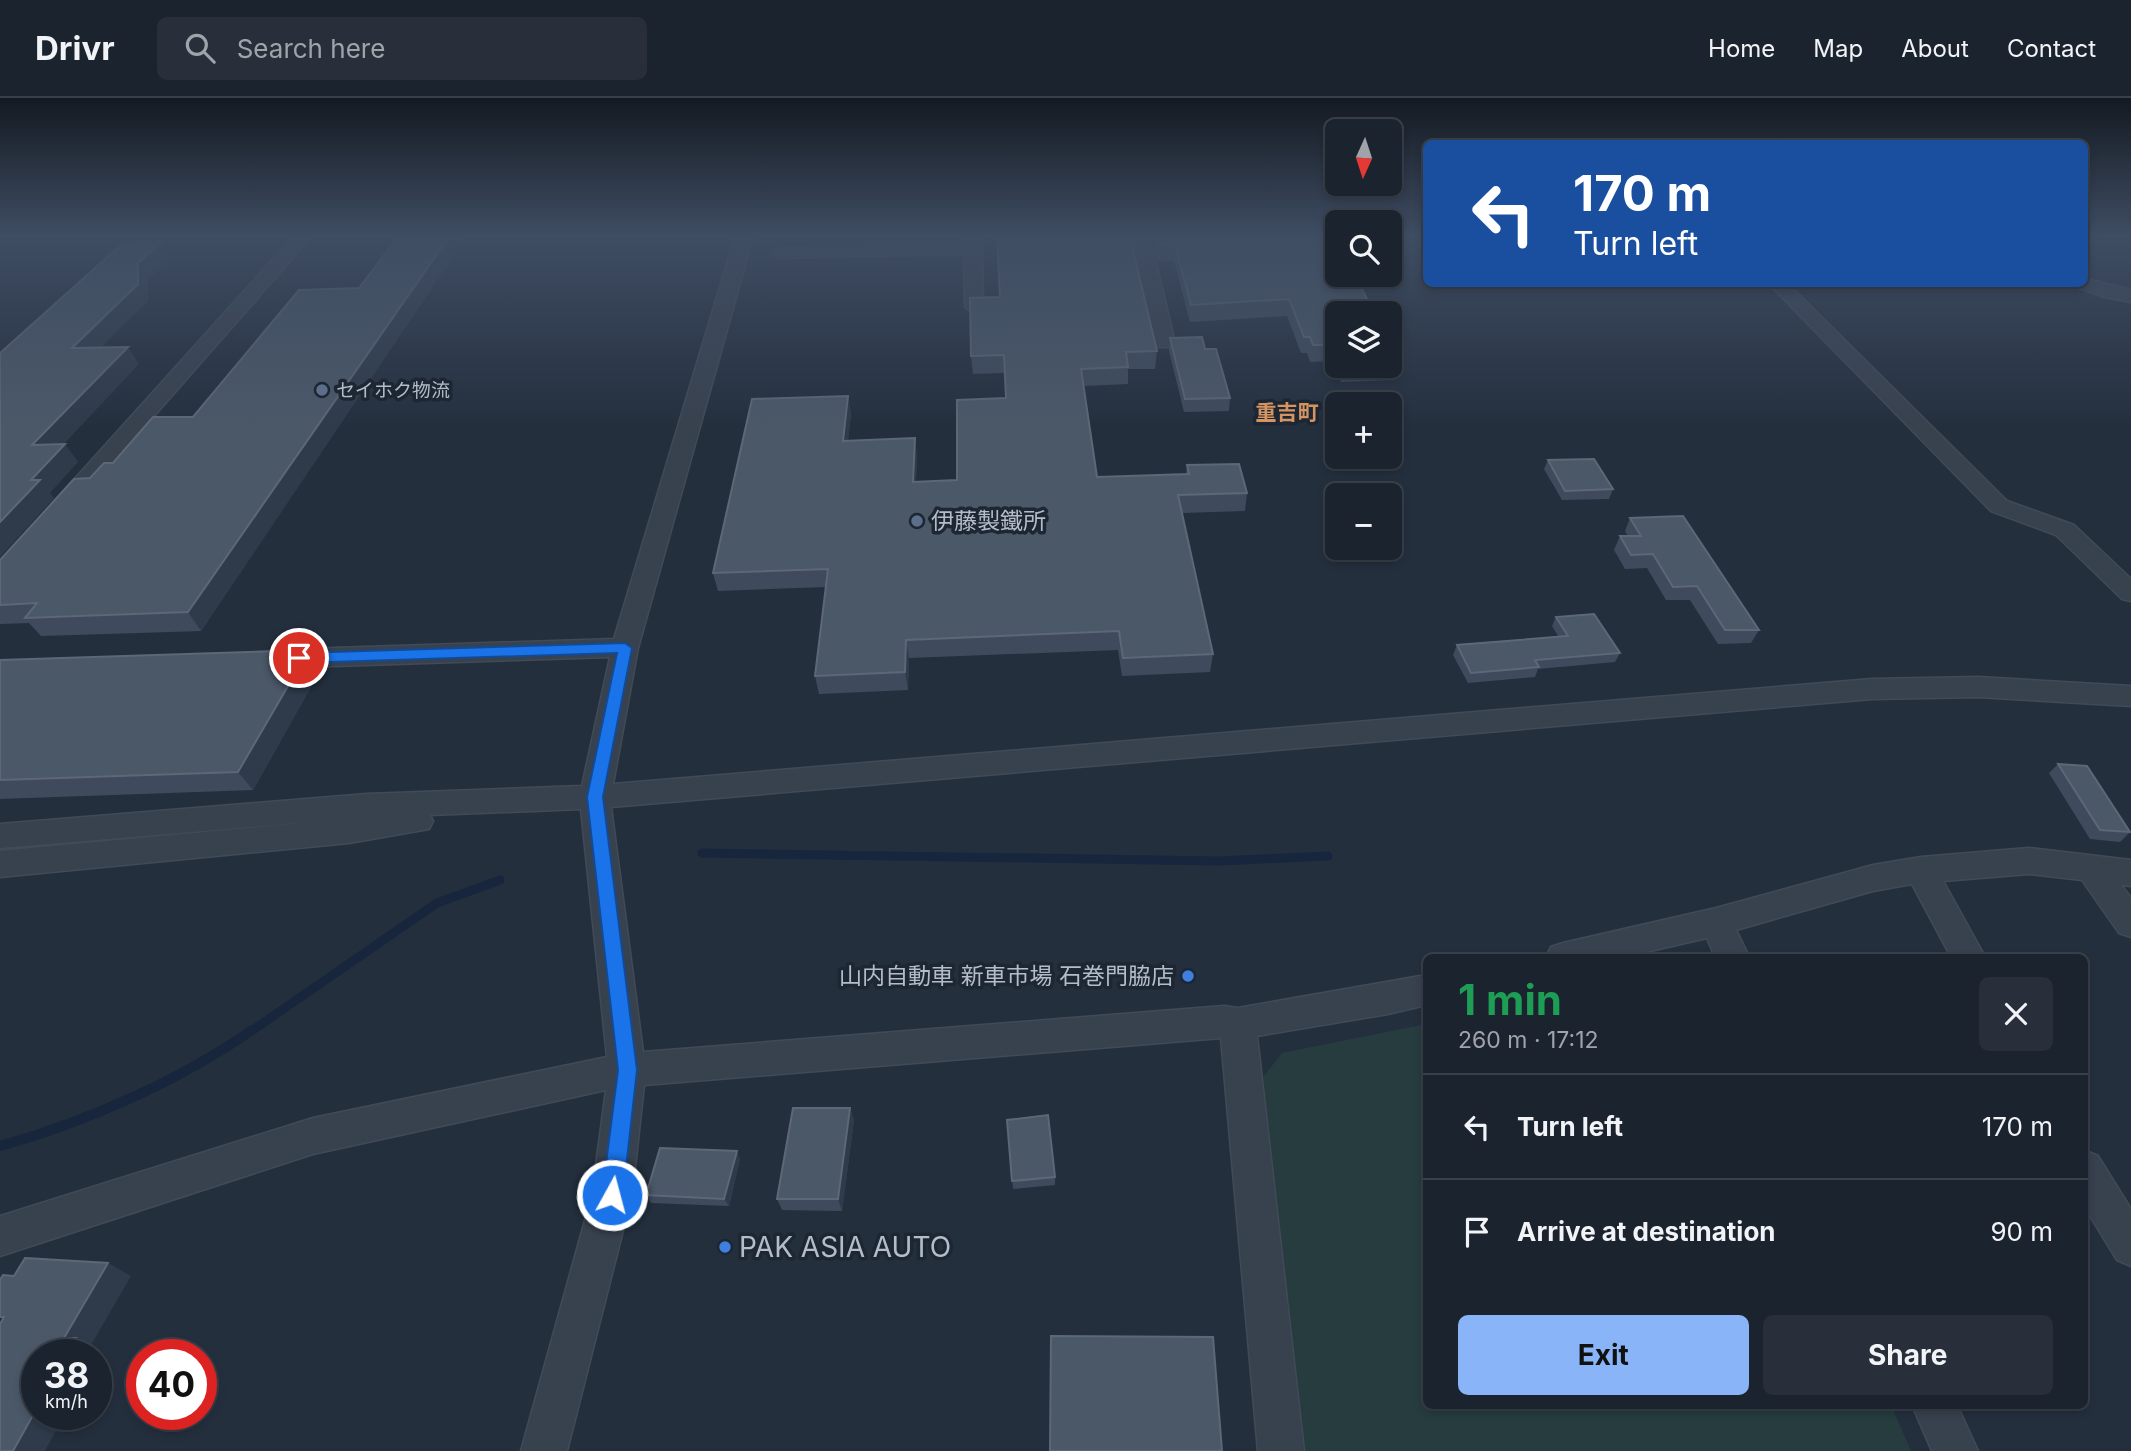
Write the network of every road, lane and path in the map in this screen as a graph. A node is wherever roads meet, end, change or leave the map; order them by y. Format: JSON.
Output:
{"nodes":[{"id":1,"x":246,"y":300,"type":"edge"},
{"id":2,"x":726,"y":300,"type":"edge"},
{"id":3,"x":974,"y":300,"type":"edge"},
{"id":4,"x":1155,"y":300,"type":"edge"},
{"id":5,"x":1794,"y":300,"type":"edge"},
{"id":6,"x":974,"y":307,"type":"edge"},
{"id":7,"x":1165,"y":343,"type":"dead end"},
{"id":8,"x":46,"y":524,"type":"edge"},
{"id":9,"x":2131,"y":593,"type":"edge"},
{"id":10,"x":625,"y":648,"type":"junction"},
{"id":11,"x":250,"y":659,"type":"edge"},
{"id":12,"x":2131,"y":696,"type":"edge"},
{"id":13,"x":595,"y":797,"type":"junction"},
{"id":14,"x":0,"y":836,"type":"edge"},
{"id":15,"x":0,"y":864,"type":"edge"},
{"id":16,"x":2090,"y":867,"type":"junction"},
{"id":17,"x":1921,"y":870,"type":"junction"},
{"id":18,"x":2131,"y":873,"type":"edge"},
{"id":19,"x":1716,"y":922,"type":"junction"},
{"id":20,"x":2131,"y":923,"type":"edge"},
{"id":21,"x":1576,"y":954,"type":"edge"},
{"id":22,"x":1731,"y":954,"type":"edge"},
{"id":23,"x":1966,"y":954,"type":"edge"},
{"id":24,"x":1423,"y":991,"type":"edge"},
{"id":25,"x":1238,"y":1024,"type":"junction"},
{"id":26,"x":627,"y":1070,"type":"junction"},
{"id":27,"x":2088,"y":1176,"type":"edge"},
{"id":28,"x":0,"y":1236,"type":"edge"},
{"id":29,"x":2131,"y":1246,"type":"edge"},
{"id":30,"x":1936,"y":1409,"type":"edge"},
{"id":31,"x":544,"y":1451,"type":"edge"},
{"id":32,"x":1281,"y":1451,"type":"edge"},
{"id":33,"x":1955,"y":1451,"type":"edge"}],
"edges":[{"from":1,"to":8,"type":"street"},
{"from":2,"to":10,"type":"street"},
{"from":3,"to":6,"type":"street"},
{"from":4,"to":7,"type":"street"},
{"from":5,"to":9,"type":"street"},
{"from":10,"to":11,"type":"street"},
{"from":10,"to":13,"type":"street"},
{"from":12,"to":13,"type":"street"},
{"from":13,"to":14,"type":"street"},
{"from":13,"to":15,"type":"street"},
{"from":13,"to":26,"type":"street"},
{"from":16,"to":17,"type":"street"},
{"from":16,"to":18,"type":"street"},
{"from":16,"to":20,"type":"street"},
{"from":17,"to":19,"type":"street"},
{"from":17,"to":23,"type":"street"},
{"from":19,"to":21,"type":"street"},
{"from":19,"to":22,"type":"street"},
{"from":24,"to":25,"type":"street"},
{"from":25,"to":26,"type":"street"},
{"from":25,"to":32,"type":"street"},
{"from":26,"to":28,"type":"street"},
{"from":26,"to":31,"type":"street"},
{"from":27,"to":29,"type":"street"},
{"from":30,"to":33,"type":"street"}]}
